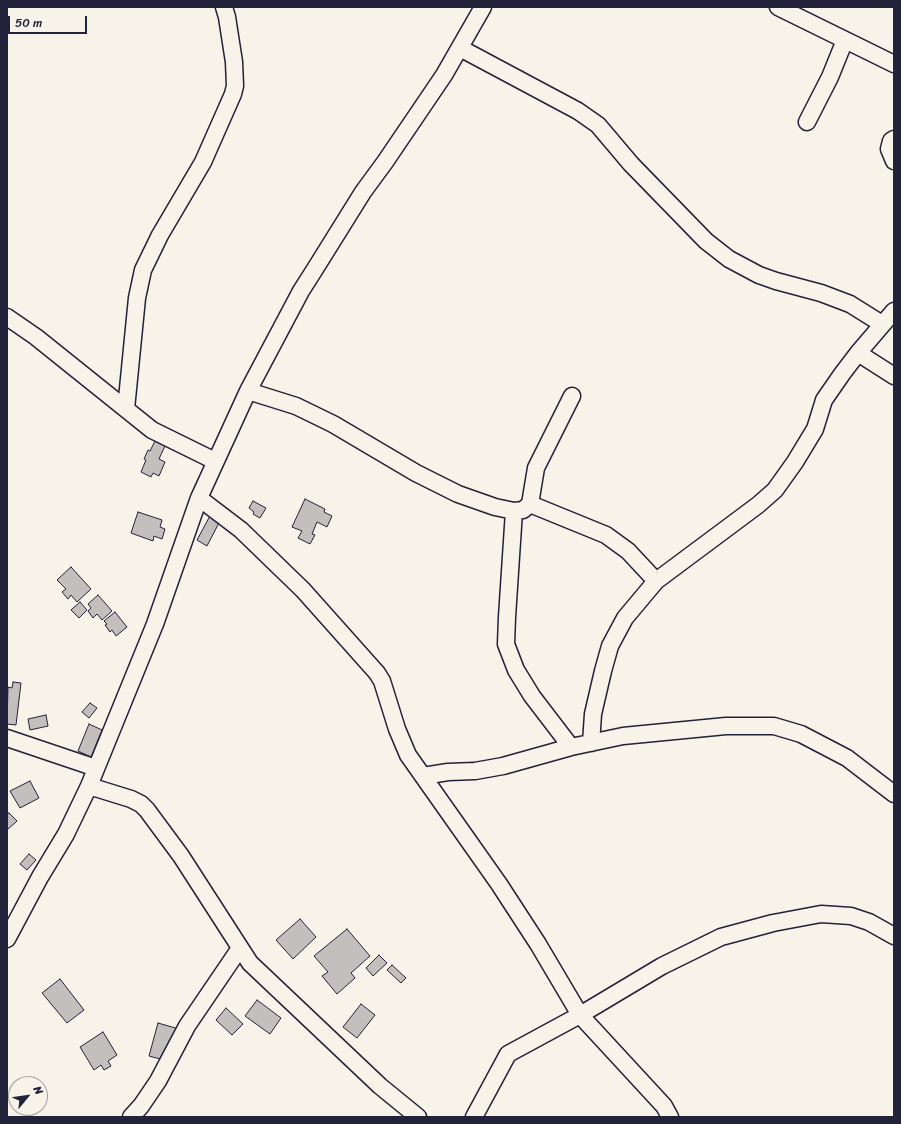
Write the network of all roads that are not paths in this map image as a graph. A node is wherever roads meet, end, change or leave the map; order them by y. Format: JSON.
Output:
{"nodes":[{"id":1,"x":224,"y":7,"type":"edge"},
{"id":2,"x":483,"y":7,"type":"edge"},
{"id":3,"x":778,"y":7,"type":"edge"},
{"id":4,"x":845,"y":40,"type":"junction"},
{"id":5,"x":460,"y":48,"type":"junction"},
{"id":6,"x":894,"y":64,"type":"edge"},
{"id":7,"x":807,"y":122,"type":"dead end"},
{"id":8,"x":894,"y":138,"type":"edge"},
{"id":9,"x":894,"y":161,"type":"edge"},
{"id":10,"x":894,"y":310,"type":"edge"},
{"id":11,"x":7,"y":317,"type":"edge"},
{"id":12,"x":882,"y":324,"type":"junction"},
{"id":13,"x":858,"y":353,"type":"junction"},
{"id":14,"x":894,"y":376,"type":"edge"},
{"id":15,"x":248,"y":391,"type":"junction"},
{"id":16,"x":572,"y":396,"type":"dead end"},
{"id":17,"x":126,"y":408,"type":"junction"},
{"id":18,"x":215,"y":461,"type":"junction"},
{"id":19,"x":199,"y":498,"type":"junction"},
{"id":20,"x":530,"y":504,"type":"junction"},
{"id":21,"x":514,"y":512,"type":"junction"},
{"id":22,"x":656,"y":581,"type":"junction"},
{"id":23,"x":7,"y":738,"type":"edge"},
{"id":24,"x":591,"y":743,"type":"junction"},
{"id":25,"x":570,"y":748,"type":"junction"},
{"id":26,"x":96,"y":768,"type":"junction"},
{"id":27,"x":423,"y":776,"type":"junction"},
{"id":28,"x":89,"y":786,"type":"junction"},
{"id":29,"x":894,"y":794,"type":"edge"},
{"id":30,"x":894,"y":936,"type":"edge"},
{"id":31,"x":7,"y":939,"type":"edge"},
{"id":32,"x":240,"y":948,"type":"junction"},
{"id":33,"x":580,"y":1015,"type":"junction"},
{"id":34,"x":131,"y":1117,"type":"edge"},
{"id":35,"x":418,"y":1117,"type":"edge"},
{"id":36,"x":474,"y":1117,"type":"edge"},
{"id":37,"x":670,"y":1117,"type":"edge"}],
"edges":[{"from":1,"to":17,"type":"street"},
{"from":2,"to":5,"type":"street"},
{"from":3,"to":4,"type":"street"},
{"from":4,"to":6,"type":"street"},
{"from":4,"to":7,"type":"street"},
{"from":5,"to":12,"type":"street"},
{"from":5,"to":15,"type":"street"},
{"from":8,"to":9,"type":"street"},
{"from":10,"to":12,"type":"street"},
{"from":11,"to":17,"type":"street"},
{"from":12,"to":13,"type":"street"},
{"from":13,"to":14,"type":"street"},
{"from":13,"to":22,"type":"street"},
{"from":15,"to":18,"type":"street"},
{"from":15,"to":21,"type":"street"},
{"from":16,"to":20,"type":"street"},
{"from":17,"to":18,"type":"street"},
{"from":18,"to":19,"type":"street"},
{"from":19,"to":26,"type":"street"},
{"from":19,"to":27,"type":"street"},
{"from":20,"to":21,"type":"street"},
{"from":20,"to":22,"type":"street"},
{"from":21,"to":25,"type":"street"},
{"from":22,"to":24,"type":"street"},
{"from":23,"to":26,"type":"street"},
{"from":24,"to":25,"type":"street"},
{"from":24,"to":29,"type":"street"},
{"from":25,"to":27,"type":"street"},
{"from":26,"to":28,"type":"street"},
{"from":27,"to":33,"type":"street"},
{"from":28,"to":31,"type":"street"},
{"from":28,"to":32,"type":"street"},
{"from":30,"to":33,"type":"street"},
{"from":32,"to":34,"type":"street"},
{"from":32,"to":35,"type":"street"},
{"from":33,"to":36,"type":"street"},
{"from":33,"to":37,"type":"street"}]}
